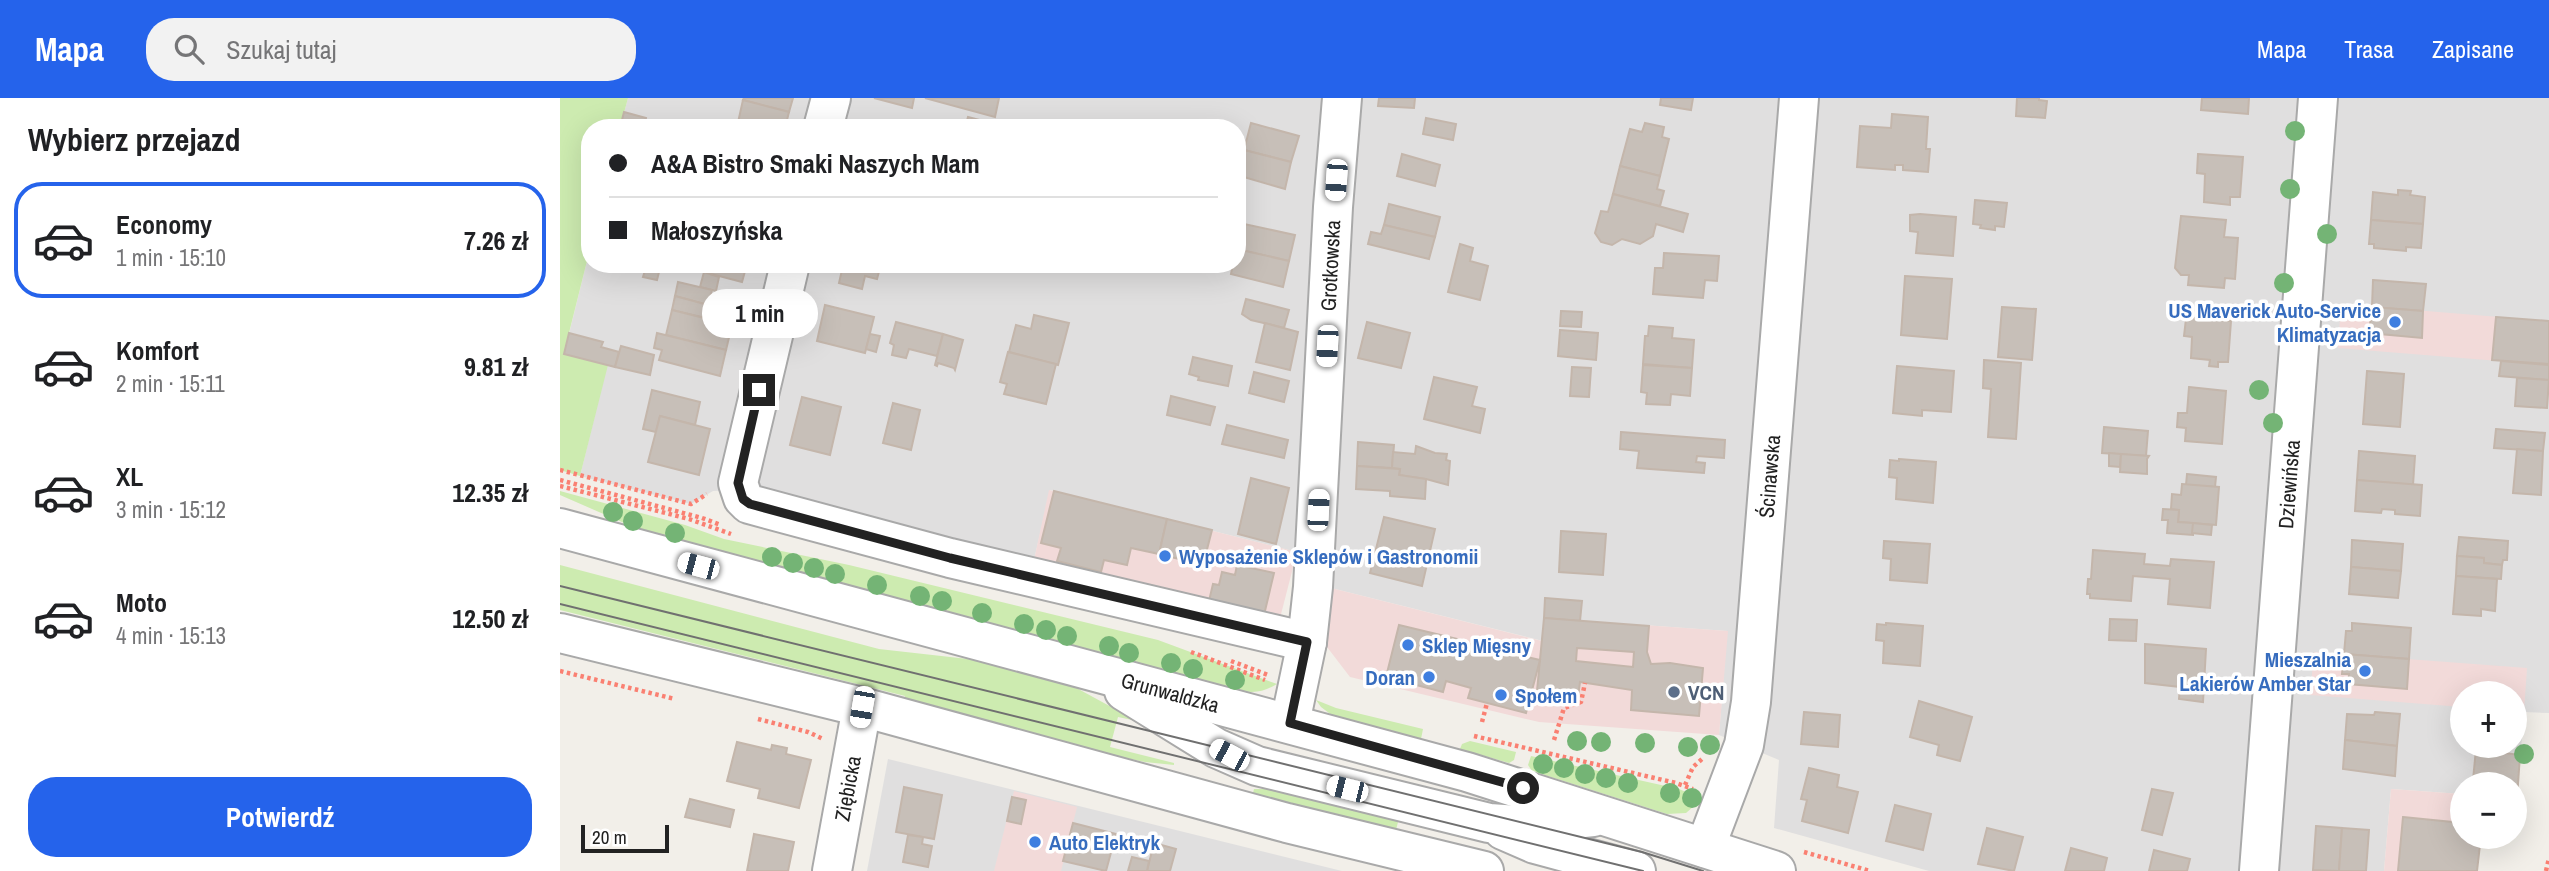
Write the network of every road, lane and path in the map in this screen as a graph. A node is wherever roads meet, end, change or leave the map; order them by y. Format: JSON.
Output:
{"nodes":[{"id":1,"x":831,"y":98,"type":"edge"},
{"id":2,"x":1342,"y":98,"type":"edge"},
{"id":3,"x":1799,"y":98,"type":"edge"},
{"id":4,"x":2318,"y":98,"type":"edge"},
{"id":5,"x":825,"y":119,"type":"edge"},
{"id":6,"x":788,"y":273,"type":"edge"},
{"id":7,"x":560,"y":528,"type":"edge"},
{"id":8,"x":560,"y":633,"type":"edge"},
{"id":9,"x":1307,"y":642,"type":"junction"},
{"id":10,"x":1075,"y":665,"type":"junction"},
{"id":11,"x":560,"y":671,"type":"edge"},
{"id":12,"x":1585,"y":683,"type":"dead end"},
{"id":13,"x":678,"y":700,"type":"dead end"},
{"id":14,"x":1487,"y":703,"type":"dead end"},
{"id":15,"x":862,"y":707,"type":"junction"},
{"id":16,"x":749,"y":717,"type":"dead end"},
{"id":17,"x":1482,"y":722,"type":"dead end"},
{"id":18,"x":1290,"y":723,"type":"junction"},
{"id":19,"x":1472,"y":736,"type":"dead end"},
{"id":20,"x":1555,"y":740,"type":"dead end"},
{"id":21,"x":829,"y":744,"type":"dead end"},
{"id":22,"x":1267,"y":769,"type":"junction"},
{"id":23,"x":1133,"y":781,"type":"junction"},
{"id":24,"x":1696,"y":790,"type":"dead end"},
{"id":25,"x":1630,"y":822,"type":"junction"},
{"id":26,"x":1489,"y":823,"type":"junction"},
{"id":27,"x":1705,"y":848,"type":"junction"},
{"id":28,"x":2549,"y":858,"type":"edge"},
{"id":29,"x":832,"y":871,"type":"edge"},
{"id":30,"x":1484,"y":871,"type":"edge"},
{"id":31,"x":1636,"y":871,"type":"edge"},
{"id":32,"x":1776,"y":871,"type":"edge"},
{"id":33,"x":2259,"y":871,"type":"edge"},
{"id":34,"x":2546,"y":871,"type":"edge"}],
"edges":[{"from":1,"to":5,"type":"street"},
{"from":2,"to":9,"type":"street","name":"Grotkowska"},
{"from":3,"to":27,"type":"street","name":"Ścinawska"},
{"from":4,"to":33,"type":"street","name":"Dziewińska"},
{"from":6,"to":9,"type":"street"},
{"from":7,"to":10,"type":"street","name":"Grunwaldzka"},
{"from":8,"to":15,"type":"street"},
{"from":9,"to":18,"type":"street","name":"Grotkowska"},
{"from":10,"to":18,"type":"street","name":"Grunwaldzka"},
{"from":10,"to":22,"type":"street"},
{"from":11,"to":13,"type":"path"},
{"from":12,"to":20,"type":"path"},
{"from":14,"to":17,"type":"path"},
{"from":15,"to":23,"type":"street"},
{"from":15,"to":29,"type":"street","name":"Ziębicka"},
{"from":16,"to":21,"type":"path"},
{"from":18,"to":25,"type":"street","name":"Grunwaldzka"},
{"from":19,"to":24,"type":"path"},
{"from":22,"to":23,"type":"street"},
{"from":22,"to":26,"type":"street"},
{"from":23,"to":30,"type":"street"},
{"from":25,"to":26,"type":"street"},
{"from":25,"to":27,"type":"street","name":"Grunwaldzka"},
{"from":26,"to":31,"type":"street"},
{"from":27,"to":32,"type":"street","name":"Grunwaldzka"},
{"from":28,"to":34,"type":"path"}]}
